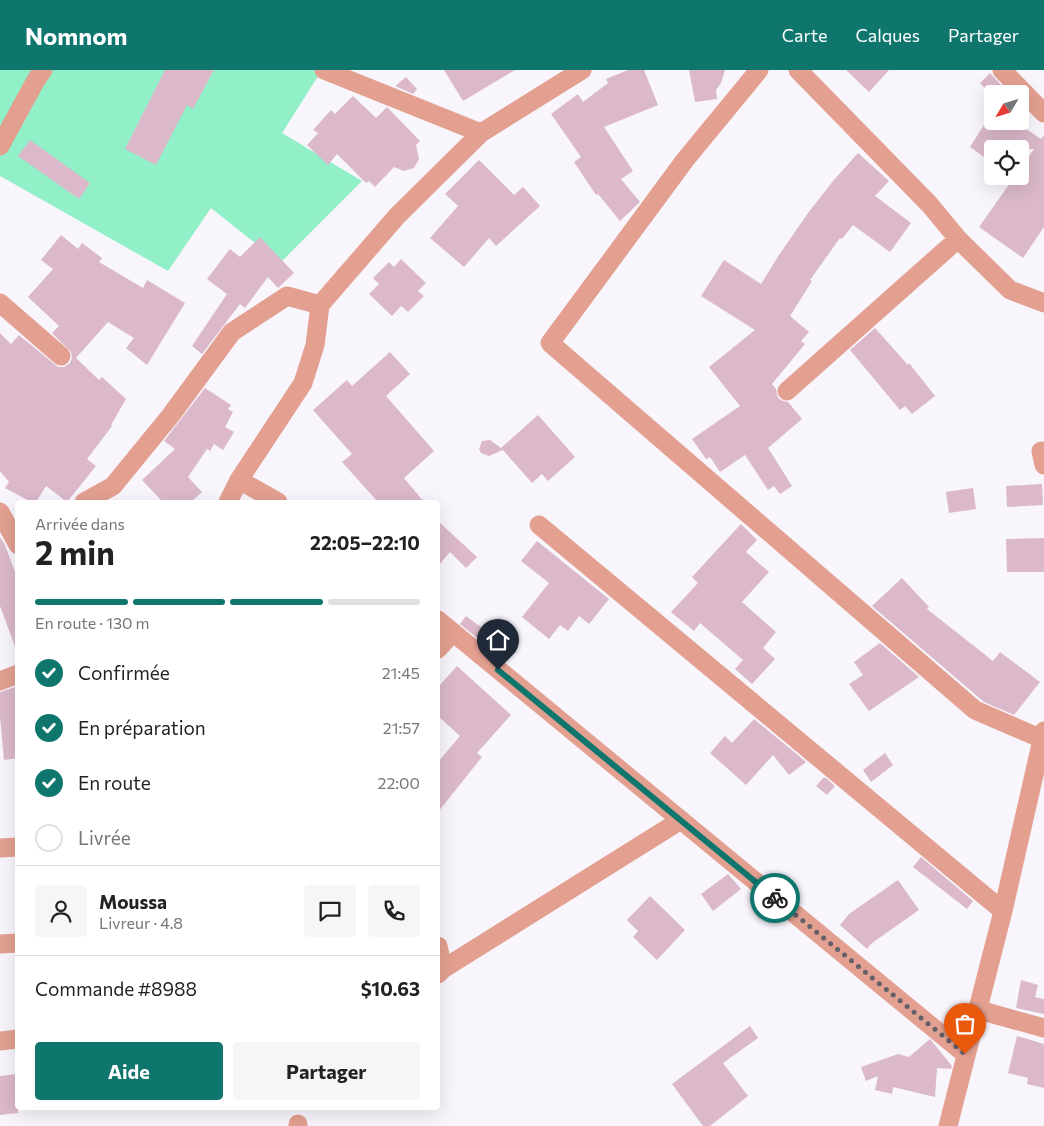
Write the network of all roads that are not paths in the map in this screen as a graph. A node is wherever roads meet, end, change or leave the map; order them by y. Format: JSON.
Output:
{"nodes":[{"id":1,"x":43,"y":70,"type":"edge"},
{"id":2,"x":324,"y":70,"type":"edge"},
{"id":3,"x":582,"y":70,"type":"edge"},
{"id":4,"x":759,"y":70,"type":"edge"},
{"id":5,"x":798,"y":70,"type":"edge"},
{"id":6,"x":1002,"y":70,"type":"edge"},
{"id":7,"x":1044,"y":113,"type":"edge"},
{"id":8,"x":481,"y":133,"type":"junction"},
{"id":9,"x":0,"y":146,"type":"edge"},
{"id":10,"x":958,"y":239,"type":"junction"},
{"id":11,"x":0,"y":303,"type":"edge"},
{"id":12,"x":1044,"y":303,"type":"edge"},
{"id":13,"x":320,"y":306,"type":"junction"},
{"id":14,"x":61,"y":356,"type":"dead end"},
{"id":15,"x":787,"y":391,"type":"dead end"},
{"id":16,"x":239,"y":480,"type":"junction"},
{"id":17,"x":88,"y":500,"type":"edge"},
{"id":18,"x":229,"y":500,"type":"edge"},
{"id":19,"x":274,"y":500,"type":"edge"},
{"id":20,"x":8,"y":520,"type":"edge"},
{"id":21,"x":539,"y":525,"type":"dead end"},
{"id":22,"x":15,"y":538,"type":"edge"},
{"id":23,"x":440,"y":622,"type":"edge"},
{"id":24,"x":453,"y":632,"type":"junction"},
{"id":25,"x":440,"y":647,"type":"edge"},
{"id":26,"x":15,"y":675,"type":"edge"},
{"id":27,"x":0,"y":681,"type":"edge"},
{"id":28,"x":1043,"y":735,"type":"edge"},
{"id":29,"x":681,"y":820,"type":"junction"},
{"id":30,"x":15,"y":847,"type":"edge"},
{"id":31,"x":0,"y":848,"type":"edge"},
{"id":32,"x":1003,"y":911,"type":"junction"},
{"id":33,"x":15,"y":943,"type":"edge"},
{"id":34,"x":0,"y":944,"type":"edge"},
{"id":35,"x":440,"y":971,"type":"edge"},
{"id":36,"x":979,"y":1010,"type":"junction"},
{"id":37,"x":1044,"y":1028,"type":"edge"},
{"id":38,"x":15,"y":1039,"type":"edge"},
{"id":39,"x":0,"y":1041,"type":"edge"},
{"id":40,"x":965,"y":1054,"type":"junction"},
{"id":41,"x":948,"y":1126,"type":"edge"}],
"edges":[{"from":1,"to":9,"type":"street"},
{"from":2,"to":8,"type":"street"},
{"from":3,"to":8,"type":"street"},
{"from":4,"to":28,"type":"street"},
{"from":5,"to":10,"type":"street"},
{"from":6,"to":7,"type":"street"},
{"from":8,"to":13,"type":"street"},
{"from":10,"to":12,"type":"street"},
{"from":10,"to":15,"type":"street"},
{"from":11,"to":14,"type":"street"},
{"from":13,"to":16,"type":"street"},
{"from":13,"to":17,"type":"street"},
{"from":16,"to":18,"type":"street"},
{"from":16,"to":19,"type":"street"},
{"from":20,"to":22,"type":"street"},
{"from":21,"to":32,"type":"street"},
{"from":23,"to":24,"type":"street"},
{"from":24,"to":25,"type":"street"},
{"from":24,"to":29,"type":"street"},
{"from":26,"to":27,"type":"street"},
{"from":28,"to":32,"type":"street"},
{"from":29,"to":35,"type":"street"},
{"from":29,"to":40,"type":"street"},
{"from":30,"to":31,"type":"street"},
{"from":32,"to":36,"type":"street"},
{"from":33,"to":34,"type":"street"},
{"from":36,"to":37,"type":"street"},
{"from":36,"to":40,"type":"street"},
{"from":38,"to":39,"type":"street"},
{"from":40,"to":41,"type":"street"}]}
